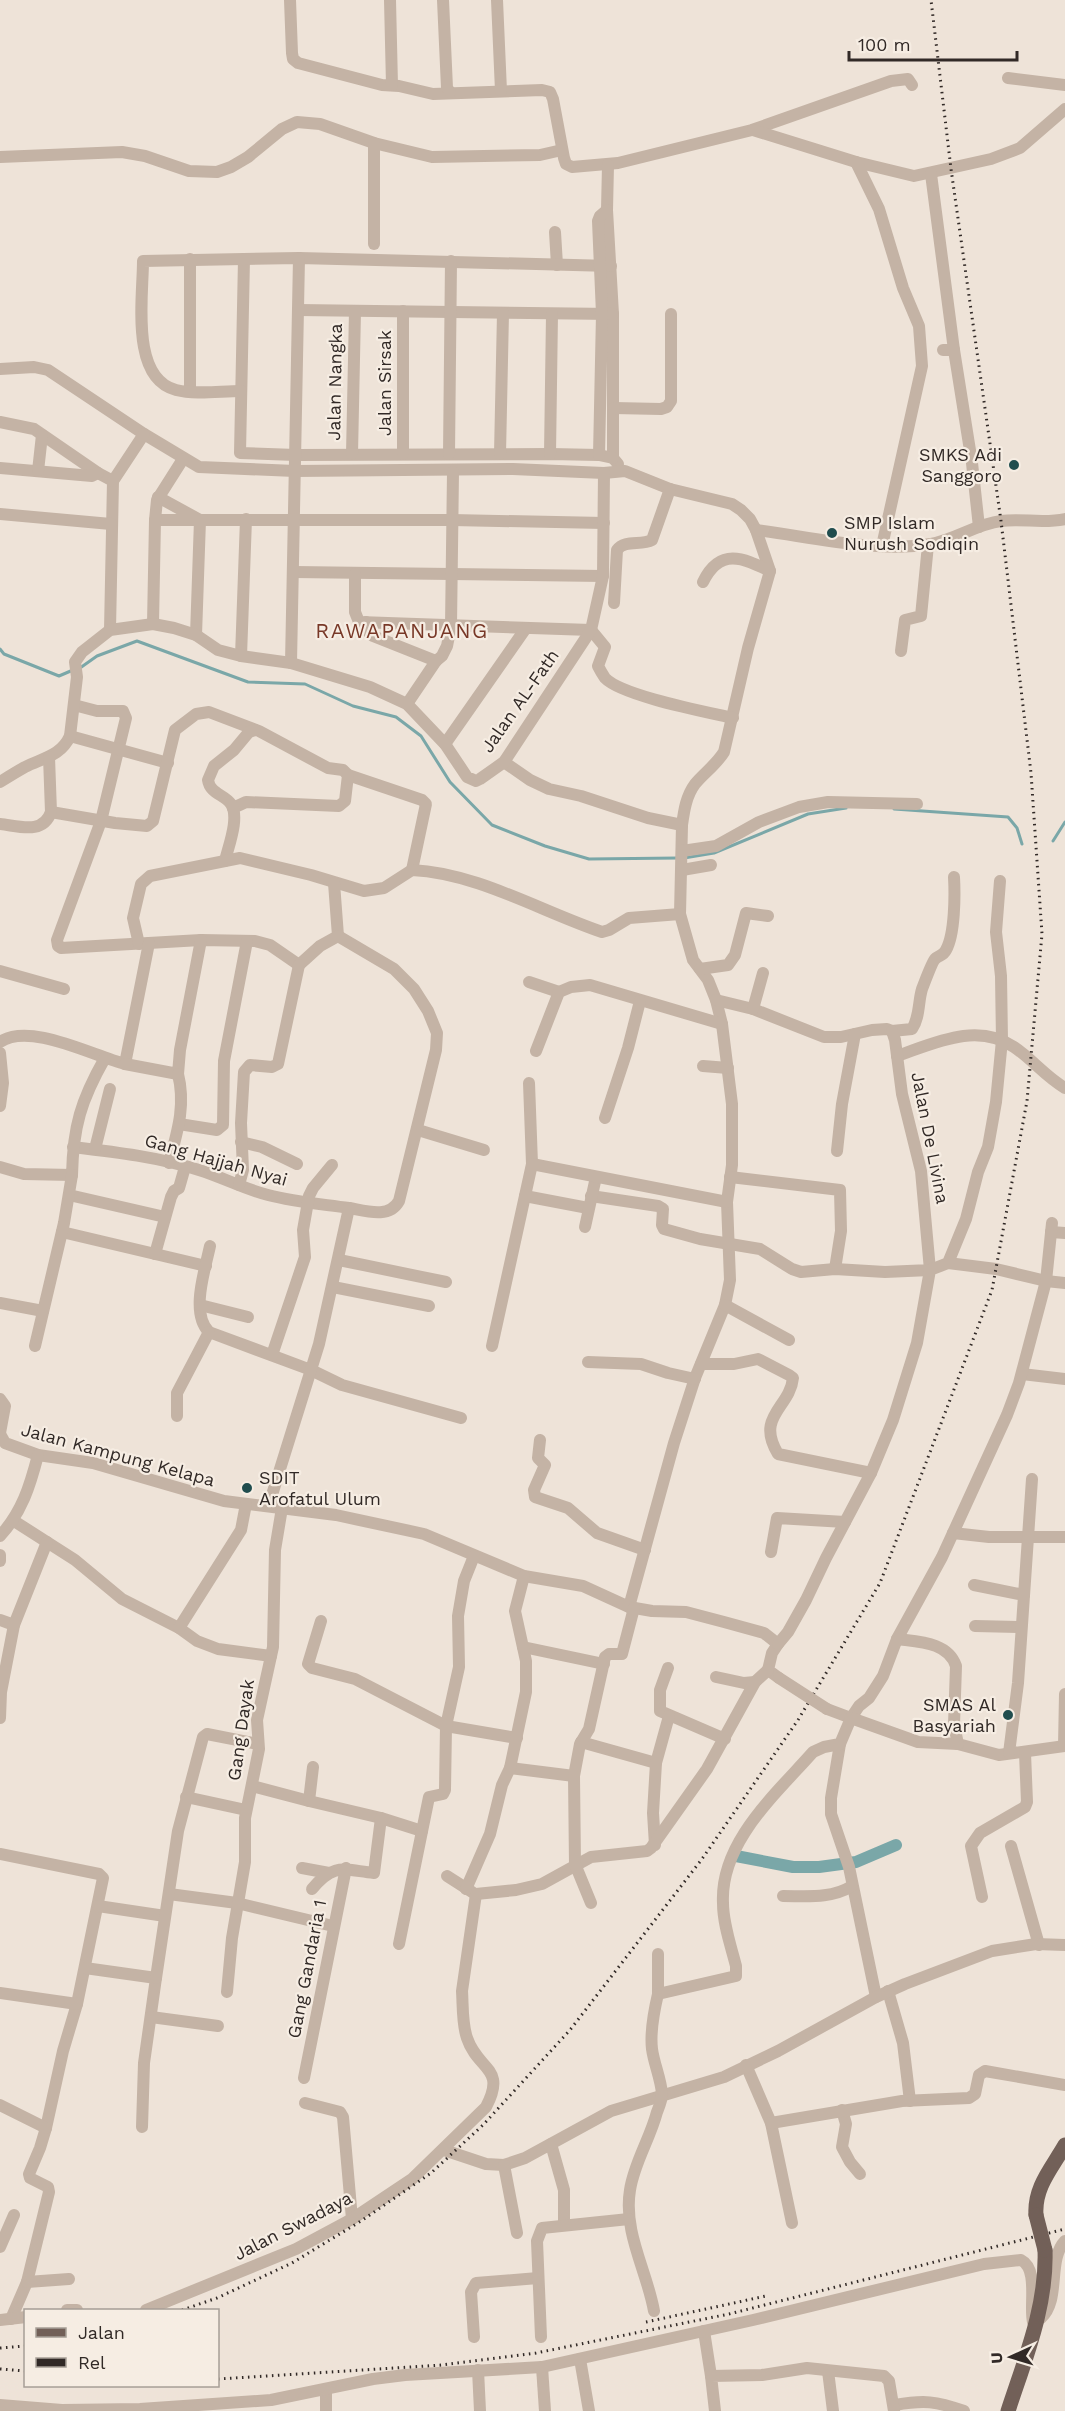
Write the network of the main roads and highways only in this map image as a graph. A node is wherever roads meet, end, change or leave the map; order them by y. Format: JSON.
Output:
{"nodes":[{"id":1,"x":1065,"y":2145,"type":"edge"},
{"id":2,"x":1008,"y":2411,"type":"edge"}],
"edges":[{"from":1,"to":2,"type":"main road","bridge":true}]}
